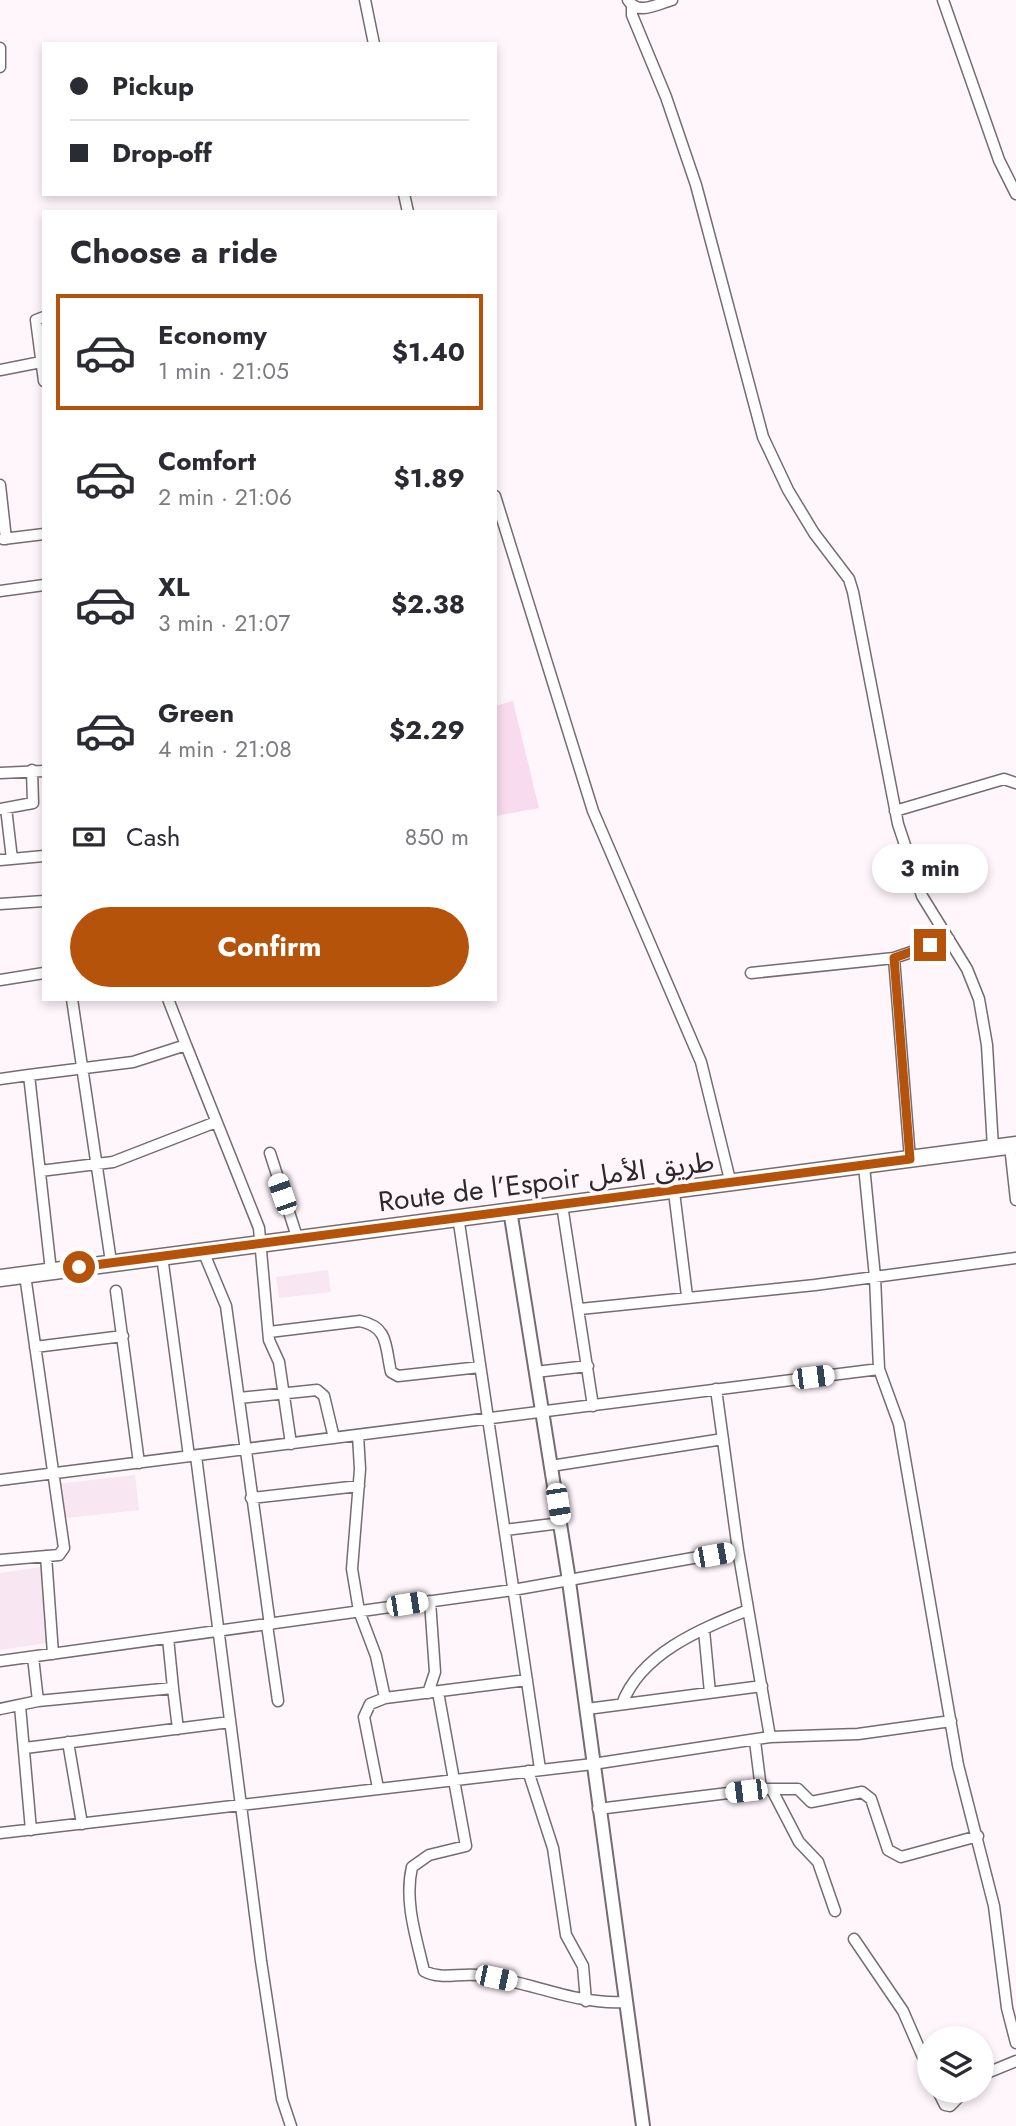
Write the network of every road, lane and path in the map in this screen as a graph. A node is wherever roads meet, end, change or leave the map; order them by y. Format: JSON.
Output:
{"nodes":[{"id":1,"x":365,"y":0,"type":"edge"},
{"id":2,"x":672,"y":0,"type":"edge"},
{"id":3,"x":943,"y":0,"type":"edge"},
{"id":4,"x":630,"y":3,"type":"edge"},
{"id":5,"x":374,"y":42,"type":"edge"},
{"id":6,"x":0,"y":48,"type":"edge"},
{"id":7,"x":0,"y":67,"type":"edge"},
{"id":8,"x":1016,"y":194,"type":"edge"},
{"id":9,"x":42,"y":318,"type":"edge"},
{"id":10,"x":41,"y":362,"type":"junction"},
{"id":11,"x":42,"y":368,"type":"edge"},
{"id":12,"x":0,"y":370,"type":"edge"},
{"id":13,"x":0,"y":485,"type":"edge"},
{"id":14,"x":497,"y":502,"type":"edge"},
{"id":15,"x":42,"y":534,"type":"edge"},
{"id":16,"x":3,"y":539,"type":"edge"},
{"id":17,"x":42,"y":585,"type":"edge"},
{"id":18,"x":0,"y":591,"type":"edge"},
{"id":19,"x":0,"y":760,"type":"edge"},
{"id":20,"x":32,"y":771,"type":"junction"},
{"id":21,"x":42,"y":771,"type":"edge"},
{"id":22,"x":1,"y":773,"type":"edge"},
{"id":23,"x":1016,"y":783,"type":"edge"},
{"id":24,"x":3,"y":808,"type":"edge"},
{"id":25,"x":895,"y":811,"type":"junction"},
{"id":26,"x":42,"y":856,"type":"edge"},
{"id":27,"x":12,"y":859,"type":"junction"},
{"id":28,"x":0,"y":860,"type":"edge"},
{"id":29,"x":42,"y":901,"type":"edge"},
{"id":30,"x":0,"y":904,"type":"edge"},
{"id":31,"x":949,"y":939,"type":"junction"},
{"id":32,"x":894,"y":958,"type":"junction"},
{"id":33,"x":42,"y":973,"type":"edge"},
{"id":34,"x":751,"y":973,"type":"dead end"},
{"id":35,"x":0,"y":980,"type":"edge"},
{"id":36,"x":72,"y":1001,"type":"edge"},
{"id":37,"x":169,"y":1001,"type":"edge"},
{"id":38,"x":186,"y":1045,"type":"junction"},
{"id":39,"x":82,"y":1069,"type":"junction"},
{"id":40,"x":29,"y":1075,"type":"junction"},
{"id":41,"x":0,"y":1079,"type":"edge"},
{"id":42,"x":216,"y":1122,"type":"junction"},
{"id":43,"x":1006,"y":1147,"type":"edge"},
{"id":44,"x":270,"y":1153,"type":"dead end"},
{"id":45,"x":910,"y":1159,"type":"junction"},
{"id":46,"x":97,"y":1165,"type":"junction"},
{"id":47,"x":864,"y":1166,"type":"junction"},
{"id":48,"x":40,"y":1171,"type":"junction"},
{"id":49,"x":731,"y":1184,"type":"junction"},
{"id":50,"x":674,"y":1192,"type":"junction"},
{"id":51,"x":1016,"y":1200,"type":"edge"},
{"id":52,"x":562,"y":1205,"type":"junction"},
{"id":53,"x":510,"y":1210,"type":"junction"},
{"id":54,"x":458,"y":1216,"type":"junction"},
{"id":55,"x":298,"y":1240,"type":"junction"},
{"id":56,"x":262,"y":1244,"type":"junction"},
{"id":57,"x":203,"y":1251,"type":"junction"},
{"id":58,"x":110,"y":1255,"type":"dead end"},
{"id":59,"x":162,"y":1256,"type":"junction"},
{"id":60,"x":1016,"y":1258,"type":"edge"},
{"id":61,"x":51,"y":1271,"type":"junction"},
{"id":62,"x":25,"y":1275,"type":"junction"},
{"id":63,"x":875,"y":1277,"type":"junction"},
{"id":64,"x":0,"y":1278,"type":"edge"},
{"id":65,"x":116,"y":1291,"type":"dead end"},
{"id":66,"x":687,"y":1296,"type":"junction"},
{"id":67,"x":580,"y":1309,"type":"junction"},
{"id":68,"x":269,"y":1332,"type":"junction"},
{"id":69,"x":123,"y":1336,"type":"junction"},
{"id":70,"x":35,"y":1347,"type":"junction"},
{"id":71,"x":588,"y":1366,"type":"junction"},
{"id":72,"x":480,"y":1367,"type":"junction"},
{"id":73,"x":879,"y":1369,"type":"junction"},
{"id":74,"x":535,"y":1373,"type":"junction"},
{"id":75,"x":716,"y":1389,"type":"junction"},
{"id":76,"x":285,"y":1392,"type":"junction"},
{"id":77,"x":239,"y":1398,"type":"junction"},
{"id":78,"x":593,"y":1406,"type":"junction"},
{"id":79,"x":542,"y":1413,"type":"junction"},
{"id":80,"x":488,"y":1418,"type":"junction"},
{"id":81,"x":358,"y":1435,"type":"junction"},
{"id":82,"x":334,"y":1438,"type":"junction"},
{"id":83,"x":723,"y":1439,"type":"junction"},
{"id":84,"x":291,"y":1444,"type":"junction"},
{"id":85,"x":244,"y":1450,"type":"junction"},
{"id":86,"x":192,"y":1456,"type":"junction"},
{"id":87,"x":139,"y":1463,"type":"junction"},
{"id":88,"x":551,"y":1466,"type":"junction"},
{"id":89,"x":52,"y":1473,"type":"junction"},
{"id":90,"x":0,"y":1480,"type":"edge"},
{"id":91,"x":359,"y":1486,"type":"junction"},
{"id":92,"x":251,"y":1498,"type":"junction"},
{"id":93,"x":561,"y":1523,"type":"junction"},
{"id":94,"x":505,"y":1530,"type":"junction"},
{"id":95,"x":738,"y":1550,"type":"junction"},
{"id":96,"x":46,"y":1556,"type":"junction"},
{"id":97,"x":0,"y":1560,"type":"edge"},
{"id":98,"x":569,"y":1580,"type":"junction"},
{"id":99,"x":513,"y":1590,"type":"junction"},
{"id":100,"x":430,"y":1601,"type":"junction"},
{"id":101,"x":359,"y":1611,"type":"junction"},
{"id":102,"x":748,"y":1611,"type":"junction"},
{"id":103,"x":269,"y":1625,"type":"junction"},
{"id":104,"x":704,"y":1630,"type":"junction"},
{"id":105,"x":219,"y":1631,"type":"junction"},
{"id":106,"x":168,"y":1638,"type":"junction"},
{"id":107,"x":53,"y":1654,"type":"junction"},
{"id":108,"x":33,"y":1657,"type":"junction"},
{"id":109,"x":0,"y":1661,"type":"edge"},
{"id":110,"x":527,"y":1680,"type":"junction"},
{"id":111,"x":762,"y":1686,"type":"junction"},
{"id":112,"x":173,"y":1688,"type":"junction"},
{"id":113,"x":433,"y":1693,"type":"junction"},
{"id":114,"x":710,"y":1693,"type":"junction"},
{"id":115,"x":385,"y":1698,"type":"junction"},
{"id":116,"x":38,"y":1701,"type":"junction"},
{"id":117,"x":278,"y":1702,"type":"dead end"},
{"id":118,"x":622,"y":1704,"type":"junction"},
{"id":119,"x":20,"y":1706,"type":"junction"},
{"id":120,"x":0,"y":1709,"type":"edge"},
{"id":121,"x":587,"y":1709,"type":"junction"},
{"id":122,"x":951,"y":1721,"type":"junction"},
{"id":123,"x":230,"y":1722,"type":"junction"},
{"id":124,"x":178,"y":1729,"type":"junction"},
{"id":125,"x":770,"y":1737,"type":"junction"},
{"id":126,"x":755,"y":1741,"type":"junction"},
{"id":127,"x":68,"y":1742,"type":"junction"},
{"id":128,"x":25,"y":1748,"type":"junction"},
{"id":129,"x":593,"y":1764,"type":"junction"},
{"id":130,"x":540,"y":1769,"type":"junction"},
{"id":131,"x":528,"y":1771,"type":"junction"},
{"id":132,"x":454,"y":1779,"type":"junction"},
{"id":133,"x":379,"y":1787,"type":"junction"},
{"id":134,"x":766,"y":1790,"type":"junction"},
{"id":135,"x":241,"y":1806,"type":"junction"},
{"id":136,"x":598,"y":1809,"type":"junction"},
{"id":137,"x":82,"y":1824,"type":"junction"},
{"id":138,"x":31,"y":1829,"type":"junction"},
{"id":139,"x":0,"y":1833,"type":"edge"},
{"id":140,"x":978,"y":1836,"type":"junction"},
{"id":141,"x":835,"y":1911,"type":"dead end"},
{"id":142,"x":854,"y":1939,"type":"dead end"},
{"id":143,"x":586,"y":2001,"type":"junction"},
{"id":144,"x":624,"y":2002,"type":"junction"},
{"id":145,"x":917,"y":2043,"type":"edge"},
{"id":146,"x":1016,"y":2043,"type":"edge"},
{"id":147,"x":1016,"y":2061,"type":"edge"},
{"id":148,"x":994,"y":2070,"type":"edge"},
{"id":149,"x":290,"y":2126,"type":"edge"},
{"id":150,"x":643,"y":2126,"type":"edge"}],
"edges":[{"from":1,"to":5,"type":"street"},
{"from":2,"to":4,"type":"street"},
{"from":3,"to":8,"type":"street"},
{"from":4,"to":25,"type":"street"},
{"from":6,"to":7,"type":"street"},
{"from":9,"to":10,"type":"street"},
{"from":10,"to":11,"type":"street"},
{"from":10,"to":12,"type":"street"},
{"from":13,"to":16,"type":"street"},
{"from":14,"to":49,"type":"street"},
{"from":15,"to":16,"type":"street"},
{"from":17,"to":18,"type":"street"},
{"from":19,"to":22,"type":"street"},
{"from":20,"to":21,"type":"street"},
{"from":20,"to":22,"type":"street"},
{"from":20,"to":24,"type":"street"},
{"from":23,"to":25,"type":"street"},
{"from":24,"to":27,"type":"street"},
{"from":25,"to":31,"type":"street"},
{"from":26,"to":27,"type":"street"},
{"from":27,"to":28,"type":"street"},
{"from":29,"to":30,"type":"street"},
{"from":31,"to":32,"type":"street"},
{"from":31,"to":43,"type":"street"},
{"from":32,"to":34,"type":"street"},
{"from":32,"to":45,"type":"street"},
{"from":33,"to":35,"type":"street"},
{"from":36,"to":39,"type":"street"},
{"from":37,"to":38,"type":"street"},
{"from":38,"to":39,"type":"street"},
{"from":38,"to":42,"type":"street"},
{"from":39,"to":40,"type":"street"},
{"from":39,"to":46,"type":"street"},
{"from":40,"to":41,"type":"street"},
{"from":40,"to":48,"type":"street"},
{"from":42,"to":46,"type":"street"},
{"from":42,"to":56,"type":"street"},
{"from":43,"to":45,"type":"highway","name":"Route de l’Espoir طريق الأمل"},
{"from":43,"to":51,"type":"street"},
{"from":44,"to":55,"type":"street"},
{"from":45,"to":47,"type":"highway","name":"Route de l’Espoir طريق الأمل"},
{"from":46,"to":48,"type":"street"},
{"from":46,"to":58,"type":"street"},
{"from":47,"to":49,"type":"highway","name":"Route de l’Espoir طريق الأمل"},
{"from":47,"to":63,"type":"street"},
{"from":48,"to":61,"type":"street"},
{"from":49,"to":50,"type":"highway","name":"Route de l’Espoir طريق الأمل"},
{"from":50,"to":52,"type":"highway","name":"Route de l’Espoir طريق الأمل"},
{"from":50,"to":66,"type":"street"},
{"from":52,"to":53,"type":"highway","name":"Route de l’Espoir طريق الأمل"},
{"from":52,"to":67,"type":"street"},
{"from":53,"to":54,"type":"highway","name":"Route de l’Espoir طريق الأمل"},
{"from":53,"to":74,"type":"street"},
{"from":54,"to":55,"type":"highway","name":"Route de l’Espoir طريق الأمل"},
{"from":54,"to":72,"type":"street"},
{"from":55,"to":56,"type":"highway","name":"Route de l’Espoir طريق الأمل"},
{"from":56,"to":57,"type":"highway","name":"Route de l’Espoir طريق الأمل"},
{"from":56,"to":68,"type":"street"},
{"from":57,"to":59,"type":"highway","name":"Route de l’Espoir طريق الأمل"},
{"from":57,"to":77,"type":"street"},
{"from":59,"to":61,"type":"highway","name":"Route de l’Espoir طريق الأمل"},
{"from":59,"to":86,"type":"street"},
{"from":60,"to":63,"type":"street"},
{"from":61,"to":62,"type":"highway","name":"Route de l’Espoir طريق الأمل"},
{"from":62,"to":64,"type":"highway","name":"Route de l’Espoir طريق الأمل"},
{"from":62,"to":70,"type":"street"},
{"from":63,"to":66,"type":"street"},
{"from":63,"to":73,"type":"street"},
{"from":65,"to":69,"type":"street"},
{"from":66,"to":67,"type":"street"},
{"from":67,"to":71,"type":"street"},
{"from":68,"to":72,"type":"street"},
{"from":68,"to":76,"type":"street"},
{"from":69,"to":70,"type":"street"},
{"from":69,"to":87,"type":"street"},
{"from":70,"to":89,"type":"street"},
{"from":71,"to":74,"type":"street"},
{"from":71,"to":78,"type":"street"},
{"from":72,"to":80,"type":"street"},
{"from":73,"to":75,"type":"street"},
{"from":73,"to":122,"type":"street"},
{"from":74,"to":79,"type":"street"},
{"from":75,"to":78,"type":"street"},
{"from":75,"to":83,"type":"street"},
{"from":76,"to":77,"type":"street"},
{"from":76,"to":82,"type":"street"},
{"from":76,"to":84,"type":"street"},
{"from":77,"to":85,"type":"street"},
{"from":78,"to":79,"type":"street"},
{"from":79,"to":80,"type":"street"},
{"from":79,"to":88,"type":"street"},
{"from":80,"to":81,"type":"street"},
{"from":80,"to":94,"type":"street"},
{"from":81,"to":82,"type":"street"},
{"from":81,"to":91,"type":"street"},
{"from":82,"to":84,"type":"street"},
{"from":83,"to":88,"type":"street"},
{"from":83,"to":95,"type":"street"},
{"from":84,"to":85,"type":"street"},
{"from":85,"to":86,"type":"street"},
{"from":85,"to":92,"type":"street"},
{"from":86,"to":87,"type":"street"},
{"from":86,"to":105,"type":"street"},
{"from":87,"to":89,"type":"street"},
{"from":88,"to":93,"type":"street"},
{"from":89,"to":90,"type":"street"},
{"from":89,"to":96,"type":"street"},
{"from":91,"to":92,"type":"street"},
{"from":91,"to":101,"type":"street"},
{"from":92,"to":103,"type":"street"},
{"from":93,"to":94,"type":"street"},
{"from":93,"to":98,"type":"street"},
{"from":94,"to":99,"type":"street"},
{"from":95,"to":98,"type":"street"},
{"from":95,"to":102,"type":"street"},
{"from":96,"to":97,"type":"street"},
{"from":96,"to":107,"type":"street"},
{"from":98,"to":99,"type":"street"},
{"from":98,"to":121,"type":"street"},
{"from":99,"to":100,"type":"street"},
{"from":99,"to":110,"type":"street"},
{"from":100,"to":101,"type":"street"},
{"from":100,"to":113,"type":"street"},
{"from":101,"to":103,"type":"street"},
{"from":101,"to":115,"type":"street"},
{"from":102,"to":104,"type":"street"},
{"from":102,"to":111,"type":"street"},
{"from":103,"to":105,"type":"street"},
{"from":103,"to":117,"type":"street"},
{"from":104,"to":114,"type":"street"},
{"from":104,"to":118,"type":"street"},
{"from":105,"to":106,"type":"street"},
{"from":105,"to":123,"type":"street"},
{"from":106,"to":107,"type":"street"},
{"from":106,"to":112,"type":"street"},
{"from":107,"to":108,"type":"street"},
{"from":108,"to":109,"type":"street"},
{"from":108,"to":116,"type":"street"},
{"from":110,"to":113,"type":"street"},
{"from":110,"to":130,"type":"street"},
{"from":111,"to":114,"type":"street"},
{"from":111,"to":125,"type":"street"},
{"from":112,"to":116,"type":"street"},
{"from":112,"to":124,"type":"street"},
{"from":113,"to":115,"type":"street"},
{"from":113,"to":132,"type":"street"},
{"from":114,"to":118,"type":"street"},
{"from":115,"to":133,"type":"street"},
{"from":116,"to":119,"type":"street"},
{"from":118,"to":121,"type":"street"},
{"from":119,"to":120,"type":"street"},
{"from":119,"to":128,"type":"street"},
{"from":121,"to":129,"type":"street"},
{"from":122,"to":125,"type":"street"},
{"from":122,"to":140,"type":"street"},
{"from":123,"to":124,"type":"street"},
{"from":123,"to":135,"type":"street"},
{"from":124,"to":127,"type":"street"},
{"from":125,"to":126,"type":"street"},
{"from":126,"to":129,"type":"street"},
{"from":126,"to":134,"type":"street"},
{"from":127,"to":128,"type":"street"},
{"from":127,"to":137,"type":"street"},
{"from":128,"to":138,"type":"street"},
{"from":129,"to":130,"type":"street"},
{"from":129,"to":136,"type":"street"},
{"from":130,"to":131,"type":"street"},
{"from":131,"to":132,"type":"street"},
{"from":131,"to":143,"type":"street"},
{"from":132,"to":133,"type":"street"},
{"from":132,"to":143,"type":"street"},
{"from":133,"to":135,"type":"street"},
{"from":134,"to":136,"type":"street"},
{"from":134,"to":140,"type":"street"},
{"from":134,"to":141,"type":"street"},
{"from":135,"to":137,"type":"street"},
{"from":135,"to":149,"type":"street"},
{"from":136,"to":144,"type":"street"},
{"from":137,"to":138,"type":"street"},
{"from":138,"to":139,"type":"street"},
{"from":140,"to":146,"type":"street"},
{"from":142,"to":145,"type":"street"},
{"from":143,"to":144,"type":"street"},
{"from":144,"to":150,"type":"street"},
{"from":147,"to":148,"type":"street"}]}
